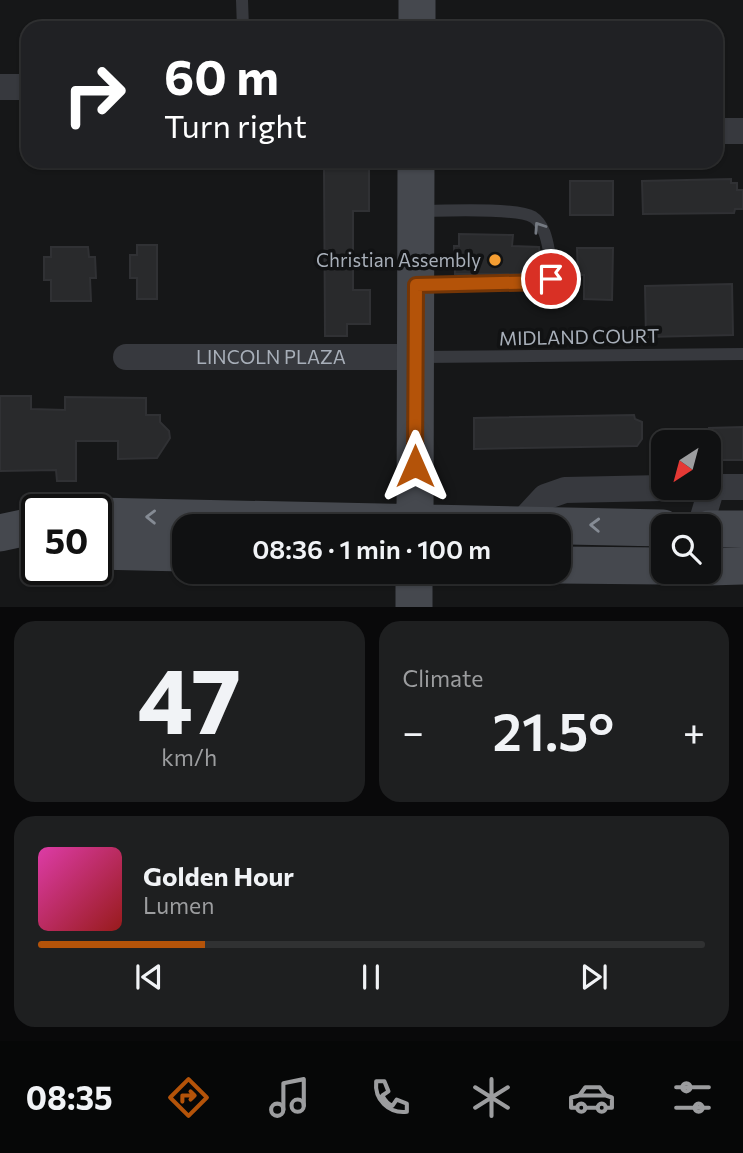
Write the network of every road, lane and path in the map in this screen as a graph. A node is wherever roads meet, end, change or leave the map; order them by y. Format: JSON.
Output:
{"nodes":[{"id":1,"x":242,"y":0,"type":"edge"},
{"id":2,"x":418,"y":0,"type":"edge"},
{"id":3,"x":243,"y":21,"type":"edge"},
{"id":4,"x":417,"y":21,"type":"edge"},
{"id":5,"x":21,"y":87,"type":"edge"},
{"id":6,"x":0,"y":88,"type":"edge"},
{"id":7,"x":723,"y":131,"type":"edge"},
{"id":8,"x":743,"y":131,"type":"edge"},
{"id":9,"x":416,"y":168,"type":"edge"},
{"id":10,"x":416,"y":212,"type":"junction"},
{"id":11,"x":416,"y":285,"type":"junction"},
{"id":12,"x":743,"y":354,"type":"edge"},
{"id":13,"x":126,"y":357,"type":"dead end"},
{"id":14,"x":416,"y":357,"type":"junction"},
{"id":15,"x":721,"y":487,"type":"edge"},
{"id":16,"x":743,"y":487,"type":"edge"},
{"id":17,"x":651,"y":488,"type":"edge"},
{"id":18,"x":415,"y":514,"type":"edge"},
{"id":19,"x":529,"y":514,"type":"edge"},
{"id":20,"x":112,"y":516,"type":"edge"},
{"id":21,"x":172,"y":518,"type":"edge"},
{"id":22,"x":571,"y":525,"type":"edge"},
{"id":23,"x":651,"y":528,"type":"edge"},
{"id":24,"x":721,"y":529,"type":"edge"},
{"id":25,"x":743,"y":529,"type":"edge"},
{"id":26,"x":112,"y":551,"type":"edge"},
{"id":27,"x":172,"y":553,"type":"edge"},
{"id":28,"x":571,"y":565,"type":"edge"},
{"id":29,"x":651,"y":566,"type":"edge"},
{"id":30,"x":743,"y":566,"type":"edge"},
{"id":31,"x":721,"y":567,"type":"edge"},
{"id":32,"x":414,"y":584,"type":"edge"},
{"id":33,"x":414,"y":607,"type":"edge"}],
"edges":[{"from":1,"to":3,"type":"lane"},
{"from":2,"to":4,"type":"main road"},
{"from":5,"to":6,"type":"street"},
{"from":7,"to":8,"type":"street"},
{"from":9,"to":10,"type":"main road"},
{"from":10,"to":11,"type":"main road"},
{"from":11,"to":10,"type":"lane","one_way":true},
{"from":11,"to":14,"type":"main road"},
{"from":12,"to":14,"type":"lane","name":"MIDLAND COURT"},
{"from":13,"to":14,"type":"street","name":"LINCOLN PLAZA"},
{"from":14,"to":18,"type":"main road"},
{"from":15,"to":16,"type":"street"},
{"from":17,"to":19,"type":"street"},
{"from":21,"to":20,"type":"main road","one_way":true},
{"from":23,"to":22,"type":"main road","one_way":true},
{"from":24,"to":25,"type":"main road"},
{"from":26,"to":27,"type":"main road"},
{"from":28,"to":29,"type":"main road"},
{"from":30,"to":31,"type":"main road"},
{"from":32,"to":33,"type":"main road"}]}
